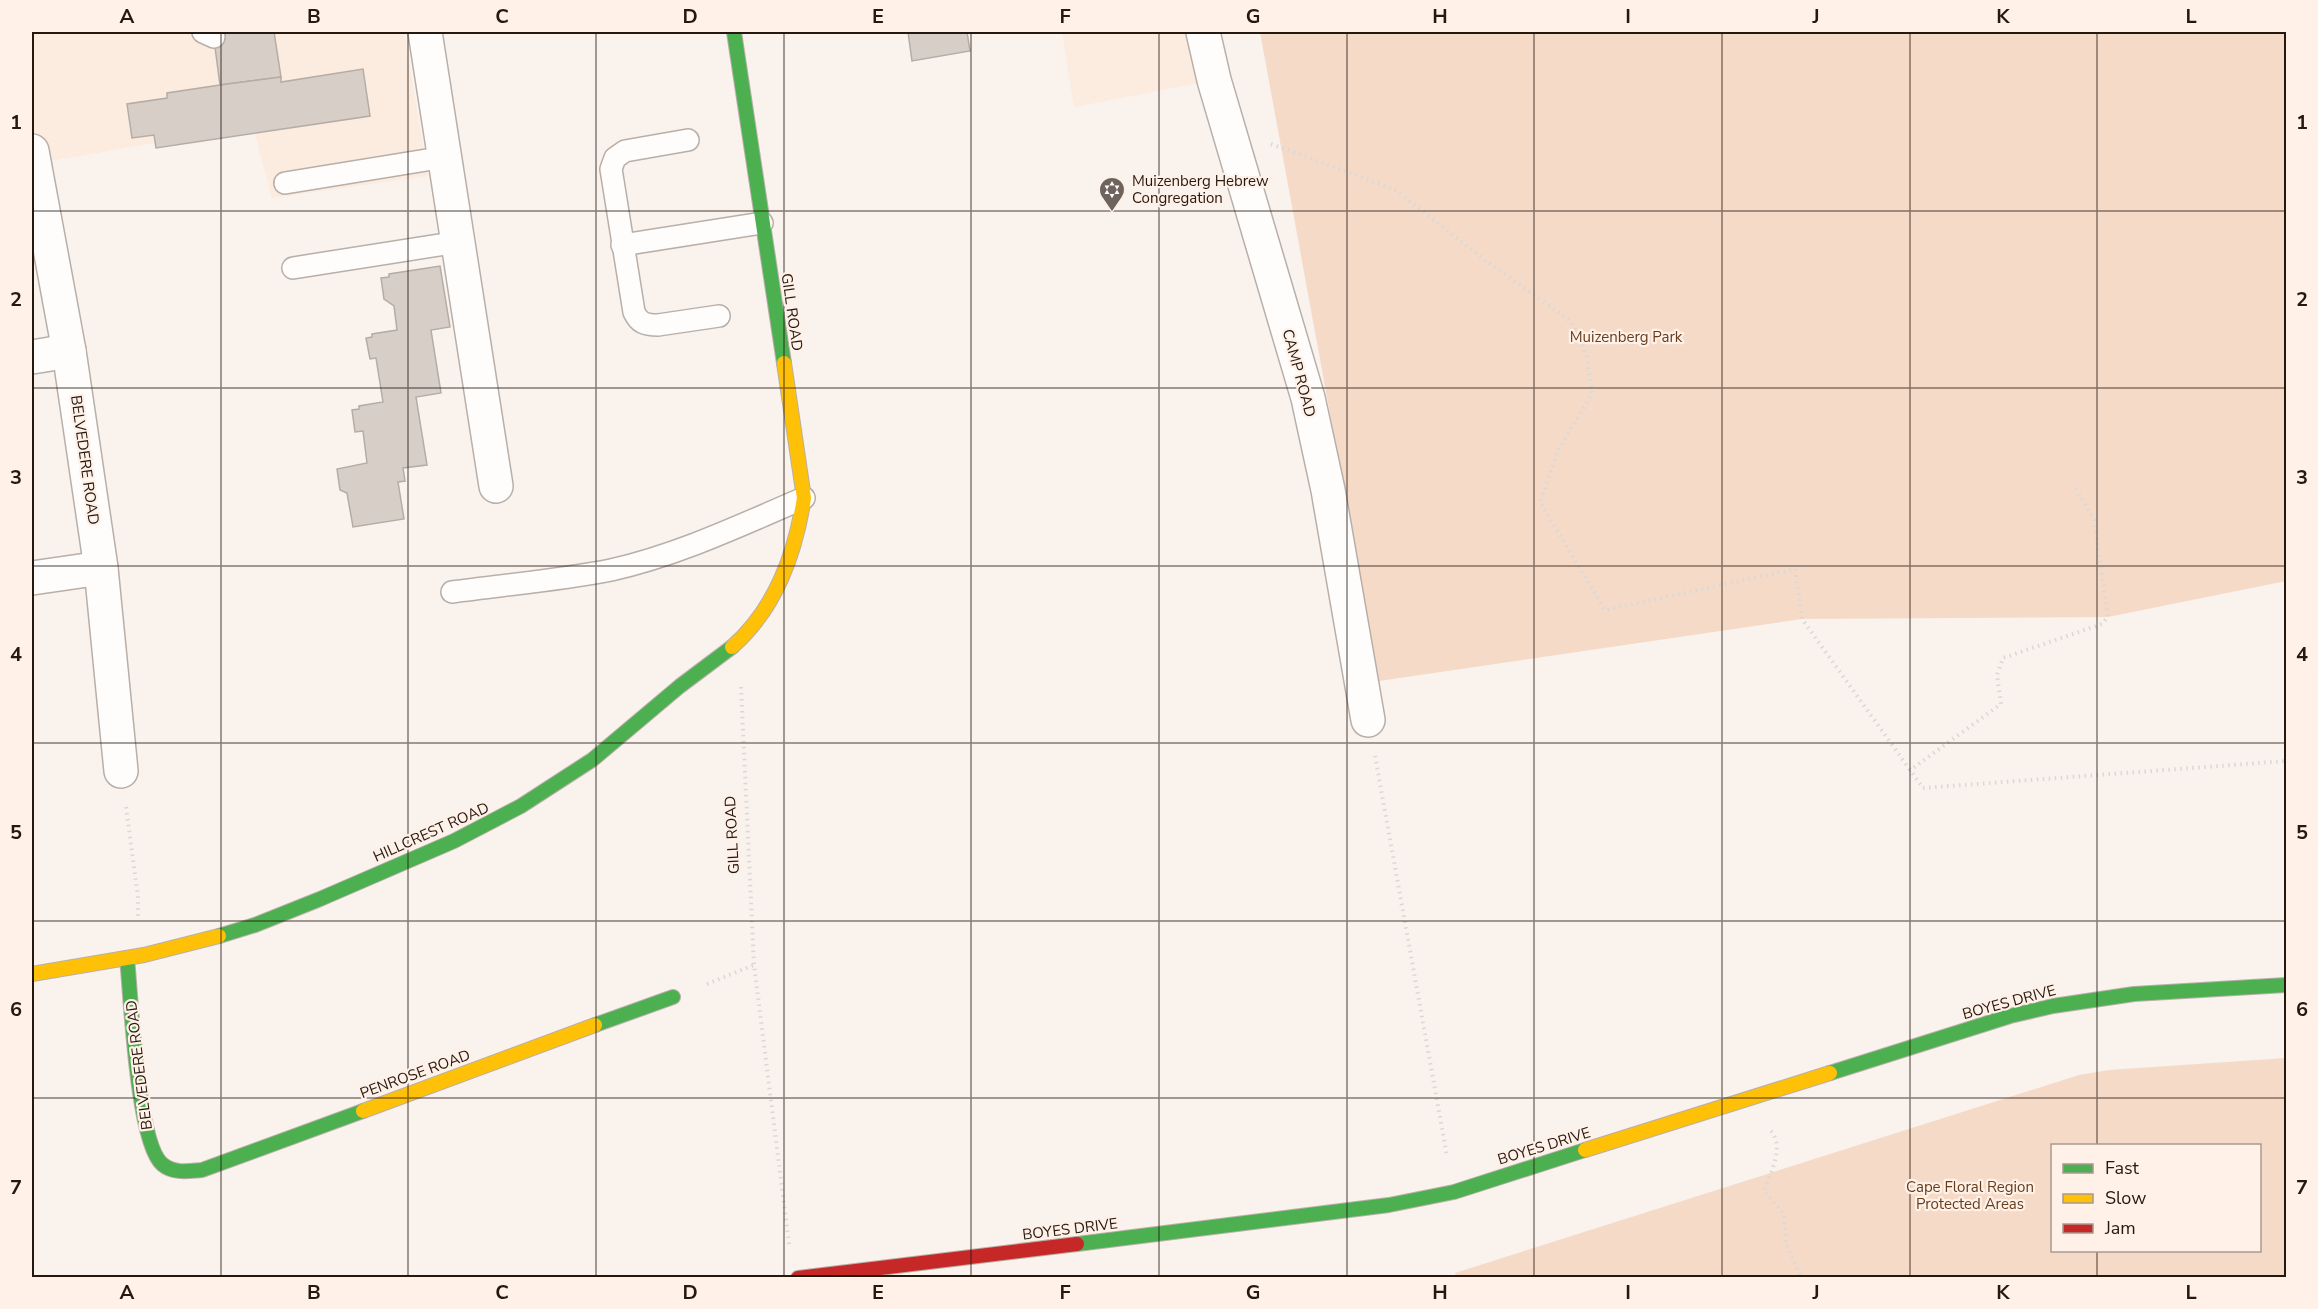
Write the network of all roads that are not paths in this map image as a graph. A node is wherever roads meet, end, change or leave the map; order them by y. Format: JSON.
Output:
{"nodes":[{"id":1,"x":425,"y":32,"type":"edge"},
{"id":2,"x":734,"y":32,"type":"edge"},
{"id":3,"x":1203,"y":32,"type":"edge"},
{"id":4,"x":688,"y":140,"type":"dead end"},
{"id":5,"x":32,"y":151,"type":"edge"},
{"id":6,"x":444,"y":158,"type":"junction"},
{"id":7,"x":285,"y":183,"type":"dead end"},
{"id":8,"x":762,"y":223,"type":"junction"},
{"id":9,"x":458,"y":242,"type":"junction"},
{"id":10,"x":622,"y":245,"type":"junction"},
{"id":11,"x":293,"y":268,"type":"dead end"},
{"id":12,"x":720,"y":316,"type":"dead end"},
{"id":13,"x":69,"y":351,"type":"junction"},
{"id":14,"x":32,"y":357,"type":"edge"},
{"id":15,"x":496,"y":486,"type":"dead end"},
{"id":16,"x":804,"y":498,"type":"junction"},
{"id":17,"x":101,"y":568,"type":"junction"},
{"id":18,"x":32,"y":578,"type":"edge"},
{"id":19,"x":452,"y":592,"type":"dead end"},
{"id":20,"x":776,"y":593,"type":"joint"},
{"id":21,"x":1368,"y":720,"type":"road end"},
{"id":22,"x":121,"y":771,"type":"road end"},
{"id":23,"x":127,"y":958,"type":"junction"},
{"id":24,"x":32,"y":974,"type":"edge"},
{"id":25,"x":2286,"y":985,"type":"edge"},
{"id":26,"x":673,"y":998,"type":"road end"},
{"id":27,"x":166,"y":1167,"type":"joint"},
{"id":28,"x":798,"y":1278,"type":"edge"}],
"edges":[{"from":1,"to":6,"type":"street"},
{"from":2,"to":8,"type":"street","name":"GILL ROAD"},
{"from":3,"to":21,"type":"street","name":"CAMP ROAD"},
{"from":4,"to":10,"type":"lane"},
{"from":5,"to":13,"type":"street","name":"BELVEDERE ROAD"},
{"from":6,"to":7,"type":"lane"},
{"from":6,"to":9,"type":"street"},
{"from":8,"to":10,"type":"lane"},
{"from":8,"to":16,"type":"street","name":"GILL ROAD"},
{"from":9,"to":11,"type":"lane"},
{"from":9,"to":15,"type":"street"},
{"from":10,"to":12,"type":"lane"},
{"from":13,"to":14,"type":"street"},
{"from":13,"to":17,"type":"street","name":"BELVEDERE ROAD"},
{"from":16,"to":19,"type":"lane"},
{"from":16,"to":20,"type":"street","name":"GILL ROAD"},
{"from":17,"to":18,"type":"street"},
{"from":17,"to":22,"type":"street","name":"BELVEDERE ROAD"},
{"from":20,"to":23,"type":"street","name":"HILLCREST ROAD"},
{"from":23,"to":24,"type":"street","name":"HILLCREST ROAD"},
{"from":23,"to":27,"type":"street","name":"BELVEDERE ROAD"},
{"from":25,"to":28,"type":"street","name":"BOYES DRIVE"},
{"from":26,"to":27,"type":"street","name":"PENROSE ROAD"}]}
